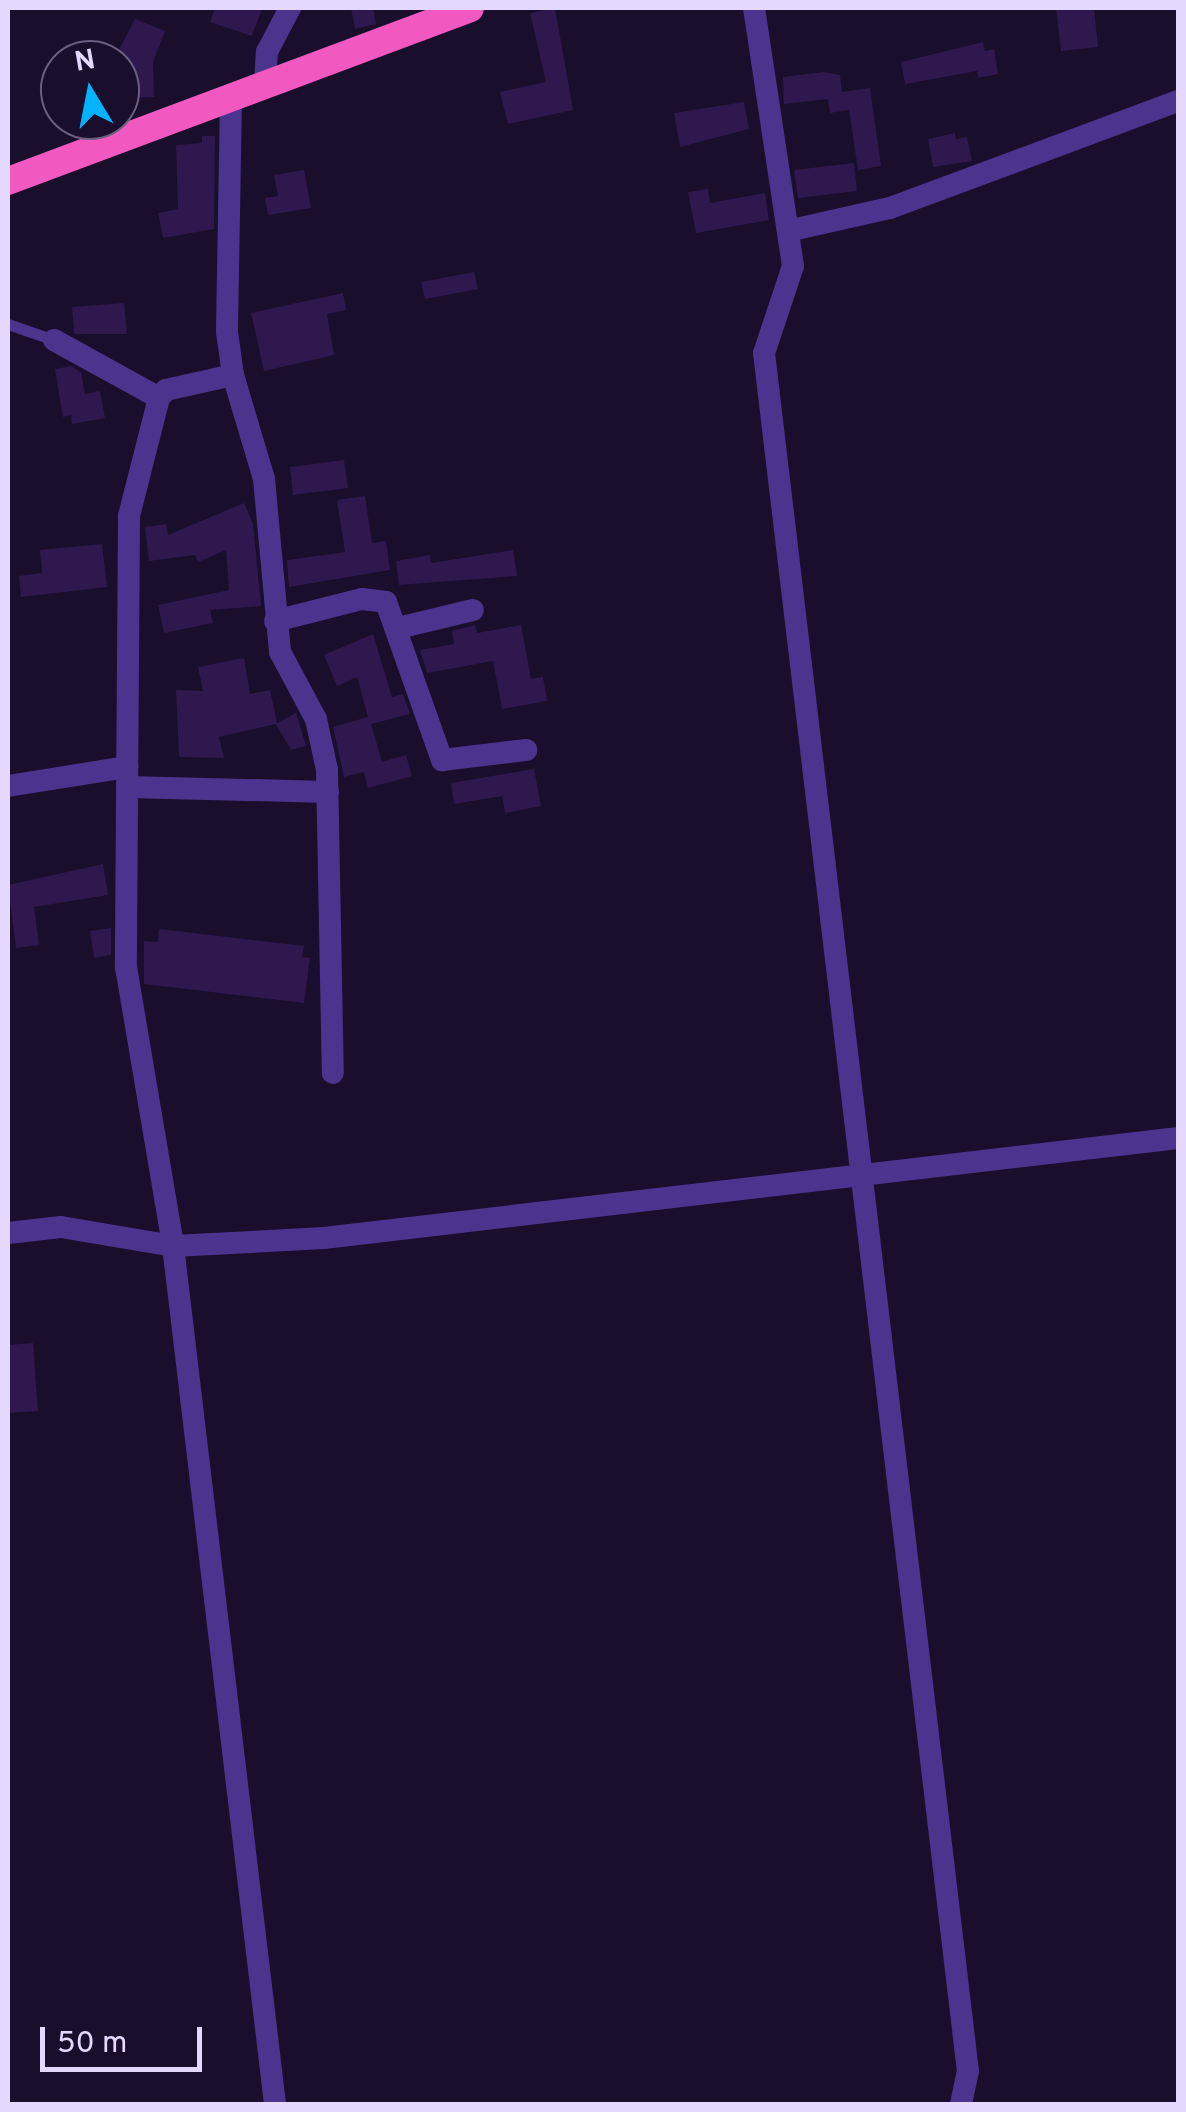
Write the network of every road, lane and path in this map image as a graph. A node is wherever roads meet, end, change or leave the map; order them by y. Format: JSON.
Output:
{"nodes":[{"id":1,"x":290,"y":8,"type":"edge"},
{"id":2,"x":470,"y":8,"type":"edge"},
{"id":3,"x":754,"y":8,"type":"edge"},
{"id":4,"x":265,"y":86,"type":"junction"},
{"id":5,"x":231,"y":98,"type":"junction"},
{"id":6,"x":1178,"y":101,"type":"edge"},
{"id":7,"x":8,"y":181,"type":"edge"},
{"id":8,"x":792,"y":230,"type":"junction"},
{"id":9,"x":8,"y":324,"type":"edge"},
{"id":10,"x":54,"y":340,"type":"joint"},
{"id":11,"x":232,"y":375,"type":"junction"},
{"id":12,"x":159,"y":398,"type":"junction"},
{"id":13,"x":473,"y":610,"type":"dead end"},
{"id":14,"x":276,"y":621,"type":"junction"},
{"id":15,"x":398,"y":628,"type":"junction"},
{"id":16,"x":526,"y":750,"type":"dead end"},
{"id":17,"x":127,"y":777,"type":"junction"},
{"id":18,"x":8,"y":786,"type":"edge"},
{"id":19,"x":328,"y":792,"type":"junction"},
{"id":20,"x":333,"y":1074,"type":"dead end"},
{"id":21,"x":1178,"y":1138,"type":"edge"},
{"id":22,"x":859,"y":1175,"type":"junction"},
{"id":23,"x":8,"y":1233,"type":"edge"},
{"id":24,"x":174,"y":1246,"type":"junction"},
{"id":25,"x":274,"y":2104,"type":"edge"},
{"id":26,"x":962,"y":2104,"type":"edge"}],
"edges":[{"from":1,"to":4,"type":"street"},
{"from":2,"to":4,"type":"highway"},
{"from":3,"to":8,"type":"street"},
{"from":4,"to":5,"type":"highway"},
{"from":5,"to":7,"type":"highway"},
{"from":5,"to":11,"type":"street"},
{"from":6,"to":8,"type":"street"},
{"from":8,"to":22,"type":"street"},
{"from":9,"to":10,"type":"lane"},
{"from":10,"to":12,"type":"street"},
{"from":11,"to":12,"type":"street"},
{"from":11,"to":14,"type":"street"},
{"from":12,"to":17,"type":"street"},
{"from":13,"to":15,"type":"street"},
{"from":14,"to":15,"type":"street"},
{"from":14,"to":19,"type":"street"},
{"from":15,"to":16,"type":"street"},
{"from":17,"to":18,"type":"street"},
{"from":17,"to":19,"type":"street"},
{"from":17,"to":24,"type":"street"},
{"from":19,"to":20,"type":"street"},
{"from":21,"to":22,"type":"street"},
{"from":22,"to":24,"type":"street"},
{"from":22,"to":26,"type":"street"},
{"from":23,"to":24,"type":"street"},
{"from":24,"to":25,"type":"street"}]}
